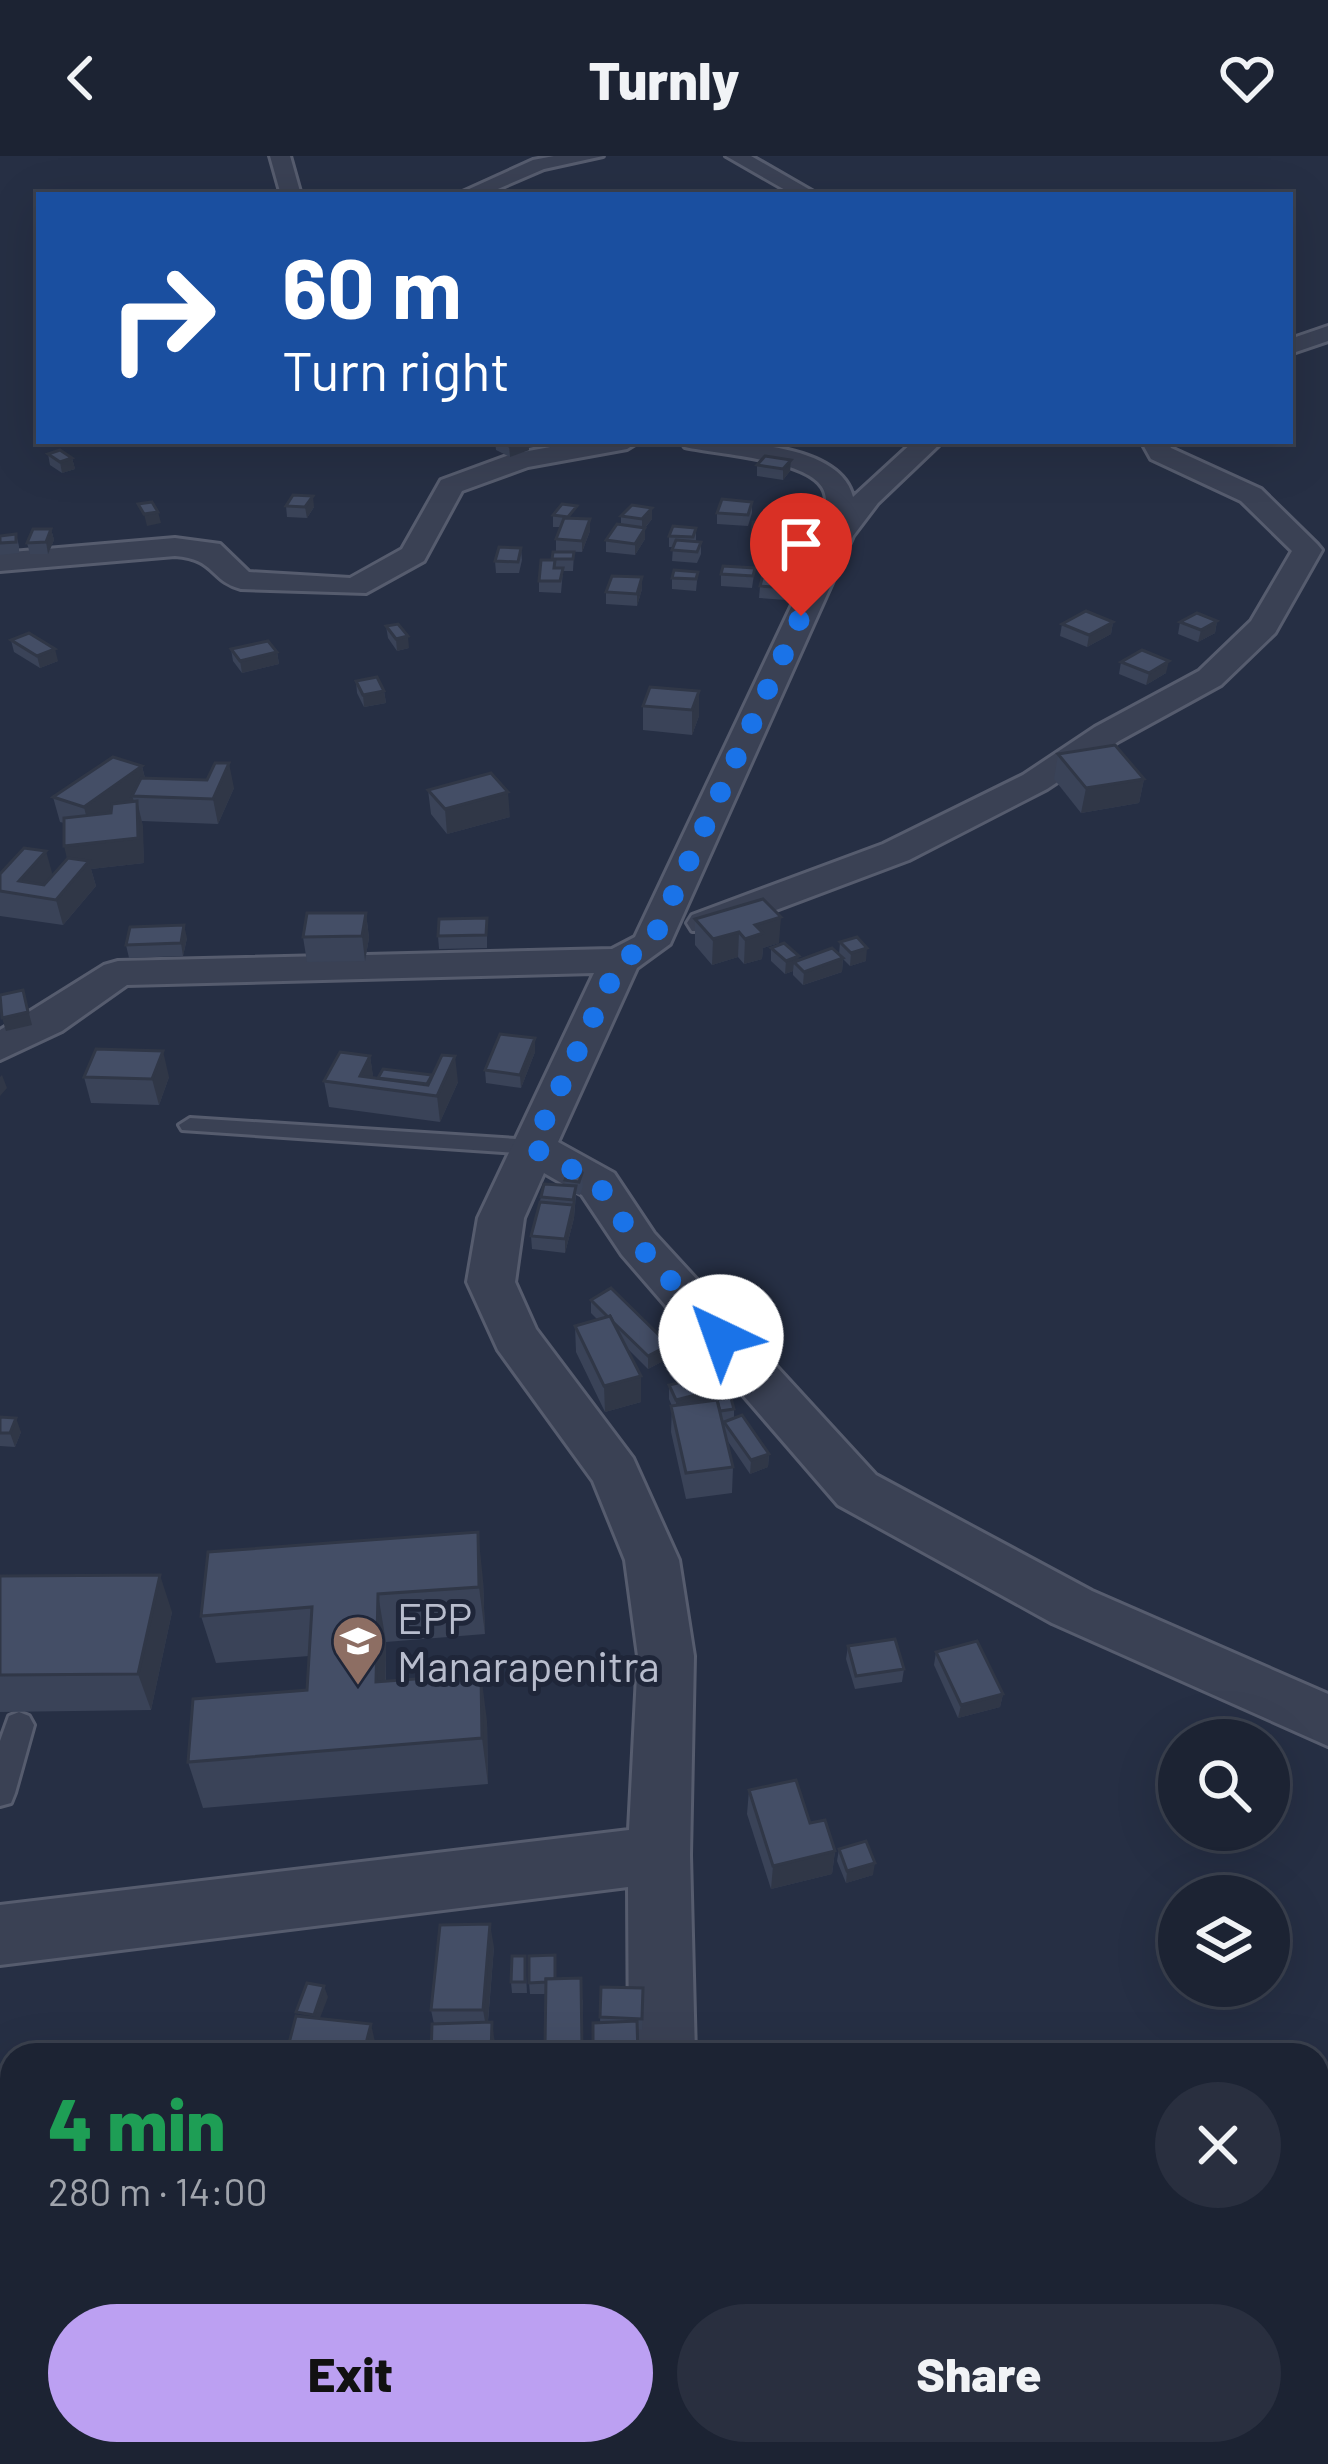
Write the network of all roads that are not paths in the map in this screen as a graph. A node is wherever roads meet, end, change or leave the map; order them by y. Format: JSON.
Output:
{"nodes":[{"id":1,"x":280,"y":156,"type":"edge"},
{"id":2,"x":593,"y":156,"type":"edge"},
{"id":3,"x":736,"y":156,"type":"edge"},
{"id":4,"x":290,"y":192,"type":"edge"},
{"id":5,"x":473,"y":192,"type":"edge"},
{"id":6,"x":803,"y":192,"type":"edge"},
{"id":7,"x":1328,"y":333,"type":"edge"},
{"id":8,"x":1293,"y":346,"type":"edge"},
{"id":9,"x":610,"y":444,"type":"edge"},
{"id":10,"x":708,"y":444,"type":"edge"},
{"id":11,"x":927,"y":444,"type":"edge"},
{"id":12,"x":1156,"y":444,"type":"edge"},
{"id":13,"x":839,"y":535,"type":"junction"},
{"id":14,"x":0,"y":562,"type":"edge"},
{"id":15,"x":635,"y":952,"type":"junction"},
{"id":16,"x":0,"y":1047,"type":"edge"},
{"id":17,"x":190,"y":1125,"type":"dead end"},
{"id":18,"x":532,"y":1147,"type":"junction"},
{"id":19,"x":1328,"y":1721,"type":"edge"},
{"id":20,"x":19,"y":1725,"type":"dead end"},
{"id":21,"x":0,"y":1793,"type":"edge"},
{"id":22,"x":659,"y":1855,"type":"junction"},
{"id":23,"x":0,"y":1935,"type":"edge"},
{"id":24,"x":662,"y":2043,"type":"edge"}],
"edges":[{"from":1,"to":4,"type":"street"},
{"from":2,"to":5,"type":"street"},
{"from":3,"to":6,"type":"street"},
{"from":7,"to":8,"type":"street"},
{"from":9,"to":14,"type":"street"},
{"from":10,"to":13,"type":"street"},
{"from":11,"to":13,"type":"street"},
{"from":12,"to":15,"type":"street"},
{"from":13,"to":15,"type":"street"},
{"from":15,"to":16,"type":"street"},
{"from":15,"to":18,"type":"street"},
{"from":17,"to":18,"type":"lane"},
{"from":18,"to":19,"type":"street"},
{"from":18,"to":22,"type":"street"},
{"from":20,"to":21,"type":"lane"},
{"from":22,"to":23,"type":"street"},
{"from":22,"to":24,"type":"street"}]}
